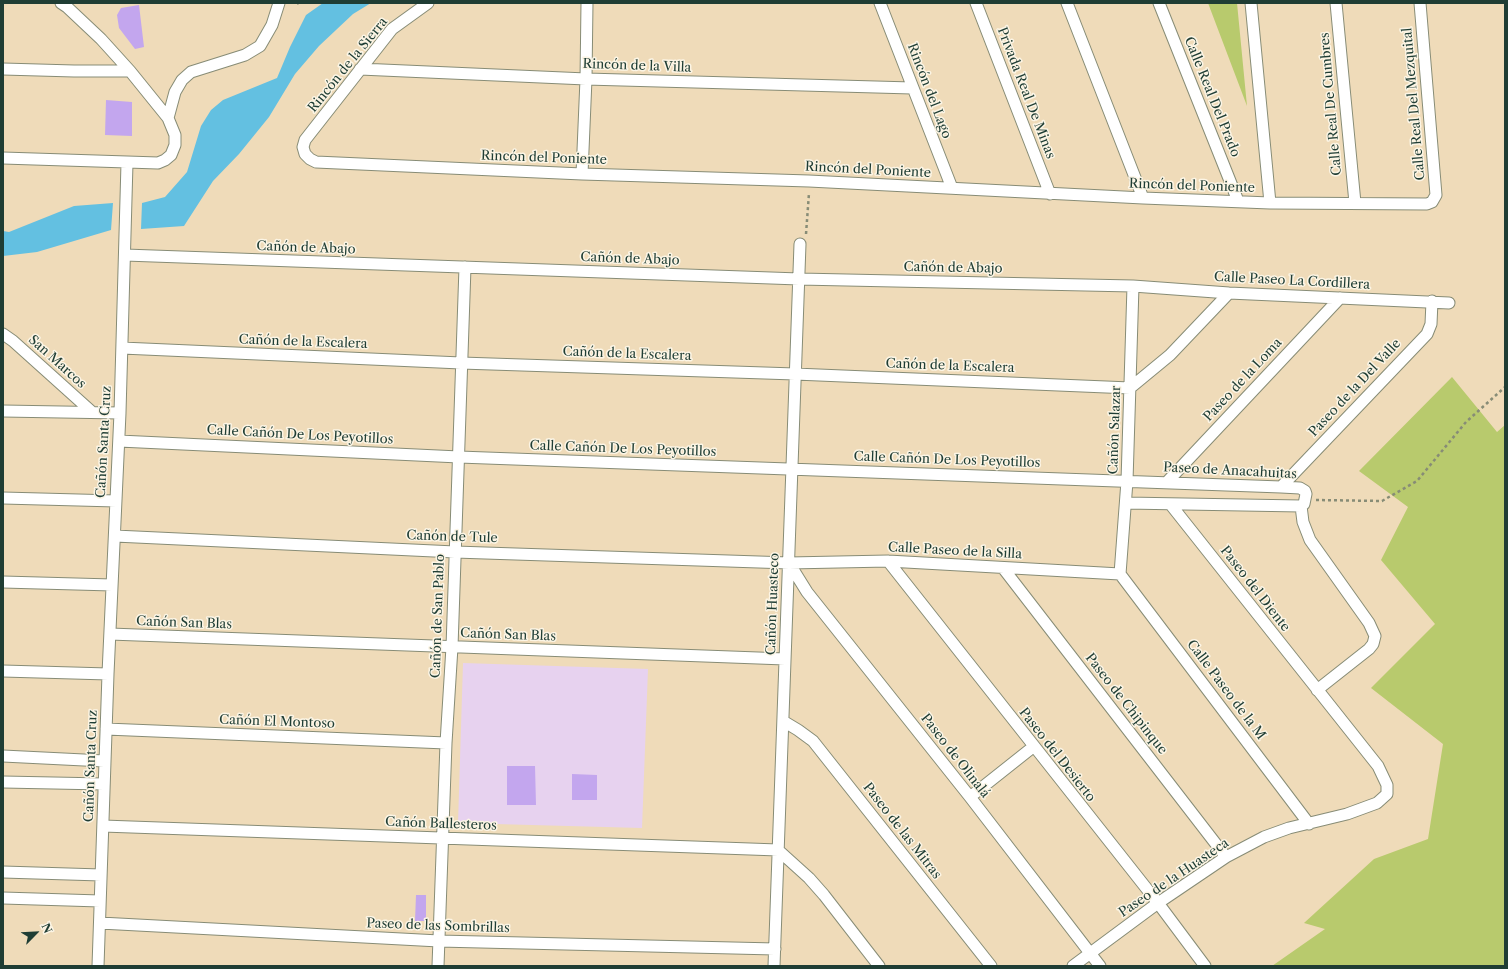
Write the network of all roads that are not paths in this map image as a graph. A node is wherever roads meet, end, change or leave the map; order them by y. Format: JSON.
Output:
{"nodes":[{"id":1,"x":61,"y":3,"type":"edge"},
{"id":2,"x":279,"y":3,"type":"edge"},
{"id":3,"x":428,"y":3,"type":"edge"},
{"id":4,"x":588,"y":3,"type":"edge"},
{"id":5,"x":880,"y":3,"type":"edge"},
{"id":6,"x":976,"y":3,"type":"edge"},
{"id":7,"x":1067,"y":3,"type":"edge"},
{"id":8,"x":1159,"y":3,"type":"edge"},
{"id":9,"x":1251,"y":3,"type":"edge"},
{"id":10,"x":1336,"y":3,"type":"edge"},
{"id":11,"x":1420,"y":3,"type":"edge"},
{"id":12,"x":3,"y":69,"type":"edge"},
{"id":13,"x":360,"y":69,"type":"junction"},
{"id":14,"x":130,"y":71,"type":"junction"},
{"id":15,"x":586,"y":79,"type":"junction"},
{"id":16,"x":912,"y":88,"type":"junction"},
{"id":17,"x":168,"y":118,"type":"junction"},
{"id":18,"x":305,"y":154,"type":"joint"},
{"id":19,"x":3,"y":158,"type":"edge"},
{"id":20,"x":126,"y":163,"type":"junction"},
{"id":21,"x":582,"y":174,"type":"junction"},
{"id":22,"x":952,"y":188,"type":"junction"},
{"id":23,"x":1050,"y":194,"type":"junction"},
{"id":24,"x":1143,"y":198,"type":"junction"},
{"id":25,"x":1238,"y":201,"type":"junction"},
{"id":26,"x":1432,"y":202,"type":"joint"},
{"id":27,"x":1270,"y":203,"type":"junction"},
{"id":28,"x":1355,"y":203,"type":"junction"},
{"id":29,"x":803,"y":240,"type":"road end"},
{"id":30,"x":125,"y":255,"type":"junction"},
{"id":31,"x":465,"y":267,"type":"junction"},
{"id":32,"x":799,"y":279,"type":"junction"},
{"id":33,"x":1133,"y":286,"type":"junction"},
{"id":34,"x":1229,"y":293,"type":"junction"},
{"id":35,"x":1340,"y":298,"type":"junction"},
{"id":36,"x":1432,"y":301,"type":"junction"},
{"id":37,"x":1449,"y":303,"type":"dead end"},
{"id":38,"x":3,"y":334,"type":"edge"},
{"id":39,"x":122,"y":348,"type":"junction"},
{"id":40,"x":461,"y":363,"type":"junction"},
{"id":41,"x":795,"y":374,"type":"junction"},
{"id":42,"x":1130,"y":388,"type":"junction"},
{"id":43,"x":3,"y":411,"type":"edge"},
{"id":44,"x":92,"y":412,"type":"junction"},
{"id":45,"x":120,"y":413,"type":"junction"},
{"id":46,"x":119,"y":441,"type":"junction"},
{"id":47,"x":459,"y":457,"type":"junction"},
{"id":48,"x":792,"y":468,"type":"junction"},
{"id":49,"x":1127,"y":481,"type":"junction"},
{"id":50,"x":1166,"y":482,"type":"junction"},
{"id":51,"x":1281,"y":487,"type":"junction"},
{"id":52,"x":3,"y":498,"type":"edge"},
{"id":53,"x":116,"y":501,"type":"junction"},
{"id":54,"x":1126,"y":503,"type":"junction"},
{"id":55,"x":1304,"y":503,"type":"junction"},
{"id":56,"x":1171,"y":505,"type":"junction"},
{"id":57,"x":115,"y":536,"type":"junction"},
{"id":58,"x":455,"y":552,"type":"junction"},
{"id":59,"x":888,"y":561,"type":"junction"},
{"id":60,"x":789,"y":563,"type":"junction"},
{"id":61,"x":1003,"y":568,"type":"junction"},
{"id":62,"x":1120,"y":574,"type":"junction"},
{"id":63,"x":3,"y":582,"type":"edge"},
{"id":64,"x":112,"y":585,"type":"junction"},
{"id":65,"x":110,"y":634,"type":"junction"},
{"id":66,"x":452,"y":647,"type":"junction"},
{"id":67,"x":785,"y":659,"type":"junction"},
{"id":68,"x":3,"y":671,"type":"edge"},
{"id":69,"x":108,"y":674,"type":"junction"},
{"id":70,"x":1317,"y":690,"type":"junction"},
{"id":71,"x":783,"y":721,"type":"junction"},
{"id":72,"x":106,"y":729,"type":"junction"},
{"id":73,"x":446,"y":743,"type":"junction"},
{"id":74,"x":1033,"y":747,"type":"junction"},
{"id":75,"x":3,"y":756,"type":"edge"},
{"id":76,"x":104,"y":761,"type":"junction"},
{"id":77,"x":3,"y":782,"type":"edge"},
{"id":78,"x":104,"y":784,"type":"junction"},
{"id":79,"x":1387,"y":794,"type":"joint"},
{"id":80,"x":970,"y":797,"type":"junction"},
{"id":81,"x":1309,"y":824,"type":"junction"},
{"id":82,"x":103,"y":826,"type":"junction"},
{"id":83,"x":444,"y":838,"type":"junction"},
{"id":84,"x":778,"y":850,"type":"junction"},
{"id":85,"x":1226,"y":857,"type":"junction"},
{"id":86,"x":3,"y":872,"type":"edge"},
{"id":87,"x":102,"y":875,"type":"junction"},
{"id":88,"x":3,"y":898,"type":"edge"},
{"id":89,"x":100,"y":901,"type":"junction"},
{"id":90,"x":1158,"y":903,"type":"junction"},
{"id":91,"x":100,"y":923,"type":"junction"},
{"id":92,"x":439,"y":941,"type":"junction"},
{"id":93,"x":775,"y":949,"type":"junction"},
{"id":94,"x":1090,"y":953,"type":"junction"},
{"id":95,"x":98,"y":966,"type":"edge"},
{"id":96,"x":438,"y":966,"type":"edge"},
{"id":97,"x":774,"y":966,"type":"edge"},
{"id":98,"x":879,"y":966,"type":"edge"},
{"id":99,"x":991,"y":966,"type":"edge"},
{"id":100,"x":1073,"y":966,"type":"edge"},
{"id":101,"x":1100,"y":966,"type":"edge"},
{"id":102,"x":1205,"y":966,"type":"edge"}],
"edges":[{"from":1,"to":14,"type":"street"},
{"from":2,"to":17,"type":"street"},
{"from":3,"to":13,"type":"street","name":"Rincón de la Sierra"},
{"from":4,"to":15,"type":"street"},
{"from":5,"to":16,"type":"street","name":"Rincón del Lago"},
{"from":6,"to":23,"type":"street","name":"Privada Real De Minas"},
{"from":7,"to":24,"type":"street"},
{"from":8,"to":25,"type":"street","name":"Calle Real Del Prado"},
{"from":9,"to":27,"type":"street"},
{"from":10,"to":28,"type":"street","name":"Calle Real De Cumbres"},
{"from":11,"to":26,"type":"street","name":"Calle Real Del Mezquital"},
{"from":12,"to":14,"type":"street"},
{"from":13,"to":15,"type":"street","name":"Rincón de la Villa"},
{"from":13,"to":18,"type":"street","name":"Rincón de la Sierra"},
{"from":14,"to":17,"type":"street"},
{"from":15,"to":16,"type":"street","name":"Rincón de la Villa"},
{"from":15,"to":21,"type":"street"},
{"from":16,"to":22,"type":"street","name":"Rincón del Lago"},
{"from":17,"to":20,"type":"street"},
{"from":18,"to":21,"type":"street","name":"Rincón del Poniente"},
{"from":19,"to":20,"type":"street"},
{"from":20,"to":30,"type":"street","name":"Cañón Santa Cruz"},
{"from":21,"to":22,"type":"street","name":"Rincón del Poniente"},
{"from":22,"to":23,"type":"street","name":"Rincón del Poniente"},
{"from":23,"to":24,"type":"street","name":"Rincón del Poniente"},
{"from":24,"to":25,"type":"street","name":"Rincón del Poniente"},
{"from":25,"to":27,"type":"street","name":"Rincón del Poniente"},
{"from":26,"to":28,"type":"street","name":"Rincón del Poniente"},
{"from":27,"to":28,"type":"street","name":"Rincón del Poniente"},
{"from":29,"to":32,"type":"street","name":"Cañón Huasteco"},
{"from":30,"to":31,"type":"street","name":"Cañón de Abajo"},
{"from":30,"to":39,"type":"street","name":"Cañón Santa Cruz"},
{"from":31,"to":32,"type":"street","name":"Cañón de Abajo"},
{"from":31,"to":40,"type":"street","name":"Cañón de San Pablo"},
{"from":32,"to":33,"type":"street","name":"Cañón de Abajo"},
{"from":32,"to":41,"type":"street","name":"Cañón Huasteco"},
{"from":33,"to":34,"type":"street","name":"Calle Paseo La Cordillera"},
{"from":33,"to":42,"type":"street","name":"Cañón Salazar"},
{"from":34,"to":35,"type":"street","name":"Calle Paseo La Cordillera"},
{"from":34,"to":42,"type":"street"},
{"from":35,"to":36,"type":"street","name":"Calle Paseo La Cordillera"},
{"from":35,"to":50,"type":"street","name":"Paseo de la Loma"},
{"from":36,"to":37,"type":"street","name":"Calle Paseo La Cordillera"},
{"from":36,"to":51,"type":"street","name":"Paseo de la Del Valle"},
{"from":38,"to":44,"type":"street","name":"San Marcos"},
{"from":39,"to":40,"type":"street","name":"Cañón de la Escalera"},
{"from":39,"to":45,"type":"street","name":"Cañón Santa Cruz"},
{"from":40,"to":41,"type":"street","name":"Cañón de la Escalera"},
{"from":40,"to":47,"type":"street","name":"Cañón de San Pablo"},
{"from":41,"to":42,"type":"street","name":"Cañón de la Escalera"},
{"from":41,"to":48,"type":"street","name":"Cañón Huasteco"},
{"from":42,"to":49,"type":"street","name":"Cañón Salazar"},
{"from":43,"to":44,"type":"street"},
{"from":44,"to":45,"type":"street"},
{"from":45,"to":46,"type":"street","name":"Cañón Santa Cruz"},
{"from":46,"to":47,"type":"street","name":"Calle Cañón De Los Peyotillos"},
{"from":46,"to":53,"type":"street","name":"Cañón Santa Cruz"},
{"from":47,"to":48,"type":"street","name":"Calle Cañón De Los Peyotillos"},
{"from":47,"to":58,"type":"street","name":"Cañón de San Pablo"},
{"from":48,"to":49,"type":"street","name":"Calle Cañón De Los Peyotillos"},
{"from":48,"to":60,"type":"street","name":"Cañón Huasteco"},
{"from":49,"to":50,"type":"street","name":"Paseo de Anacahuitas"},
{"from":49,"to":54,"type":"street","name":"Cañón Salazar"},
{"from":50,"to":51,"type":"street","name":"Paseo de Anacahuitas"},
{"from":51,"to":55,"type":"street","name":"Paseo de Anacahuitas"},
{"from":52,"to":53,"type":"street"},
{"from":53,"to":57,"type":"street","name":"Cañón Santa Cruz"},
{"from":54,"to":56,"type":"street"},
{"from":54,"to":62,"type":"street","name":"Cañón Salazar"},
{"from":55,"to":56,"type":"street"},
{"from":55,"to":70,"type":"street"},
{"from":56,"to":70,"type":"street","name":"Paseo del Diente"},
{"from":57,"to":58,"type":"street","name":"Cañón de Tule"},
{"from":57,"to":64,"type":"street","name":"Cañón Santa Cruz"},
{"from":58,"to":60,"type":"street","name":"Cañón de Tule"},
{"from":58,"to":66,"type":"street","name":"Cañón de San Pablo"},
{"from":59,"to":60,"type":"street","name":"Calle Paseo de la Silla"},
{"from":59,"to":61,"type":"street","name":"Calle Paseo de la Silla"},
{"from":59,"to":74,"type":"street","name":"Paseo del Desierto"},
{"from":60,"to":67,"type":"street","name":"Cañón Huasteco"},
{"from":60,"to":80,"type":"street","name":"Paseo de Olinalá"},
{"from":61,"to":62,"type":"street","name":"Calle Paseo de la Silla"},
{"from":61,"to":85,"type":"street","name":"Paseo de Chipinque"},
{"from":62,"to":81,"type":"street","name":"Calle Paseo de la M"},
{"from":63,"to":64,"type":"street"},
{"from":64,"to":65,"type":"street","name":"Cañón Santa Cruz"},
{"from":65,"to":66,"type":"street","name":"Cañón San Blas"},
{"from":65,"to":69,"type":"street","name":"Cañón Santa Cruz"},
{"from":66,"to":67,"type":"street","name":"Cañón San Blas"},
{"from":66,"to":73,"type":"street","name":"Cañón de San Pablo"},
{"from":67,"to":71,"type":"street","name":"Cañón Huasteco"},
{"from":68,"to":69,"type":"street"},
{"from":69,"to":72,"type":"street","name":"Cañón Santa Cruz"},
{"from":70,"to":79,"type":"street","name":"Paseo del Diente"},
{"from":71,"to":84,"type":"street","name":"Cañón Huasteco"},
{"from":71,"to":99,"type":"street","name":"Paseo de las Mitras"},
{"from":72,"to":73,"type":"street","name":"Cañón El Montoso"},
{"from":72,"to":76,"type":"street","name":"Cañón Santa Cruz"},
{"from":73,"to":83,"type":"street","name":"Cañón de San Pablo"},
{"from":74,"to":80,"type":"street"},
{"from":74,"to":90,"type":"street","name":"Paseo del Desierto"},
{"from":75,"to":76,"type":"street"},
{"from":76,"to":78,"type":"street","name":"Cañón Santa Cruz"},
{"from":77,"to":78,"type":"street"},
{"from":78,"to":82,"type":"street","name":"Cañón Santa Cruz"},
{"from":79,"to":81,"type":"street","name":"Paseo de la Huasteca"},
{"from":80,"to":94,"type":"street","name":"Paseo de Olinalá"},
{"from":81,"to":85,"type":"street","name":"Paseo de la Huasteca"},
{"from":82,"to":83,"type":"street","name":"Cañón Ballesteros"},
{"from":82,"to":87,"type":"street","name":"Cañón Santa Cruz"},
{"from":83,"to":84,"type":"street","name":"Cañón Ballesteros"},
{"from":83,"to":92,"type":"street","name":"Cañón de San Pablo"},
{"from":84,"to":93,"type":"street","name":"Cañón Huasteco"},
{"from":84,"to":98,"type":"street"},
{"from":85,"to":90,"type":"street","name":"Paseo de la Huasteca"},
{"from":86,"to":87,"type":"street"},
{"from":87,"to":89,"type":"street","name":"Cañón Santa Cruz"},
{"from":88,"to":89,"type":"street"},
{"from":89,"to":91,"type":"street","name":"Cañón Santa Cruz"},
{"from":90,"to":94,"type":"street","name":"Paseo de la Huasteca"},
{"from":90,"to":102,"type":"street","name":"Paseo del Desierto"},
{"from":91,"to":92,"type":"street","name":"Paseo de las Sombrillas"},
{"from":91,"to":95,"type":"street","name":"Cañón Santa Cruz"},
{"from":92,"to":93,"type":"street","name":"Paseo de las Sombrillas"},
{"from":92,"to":96,"type":"street","name":"Cañón de San Pablo"},
{"from":93,"to":97,"type":"street","name":"Cañón Huasteco"},
{"from":94,"to":100,"type":"street","name":"Paseo de la Huasteca"},
{"from":94,"to":101,"type":"street","name":"Paseo de Olinalá"}]}
